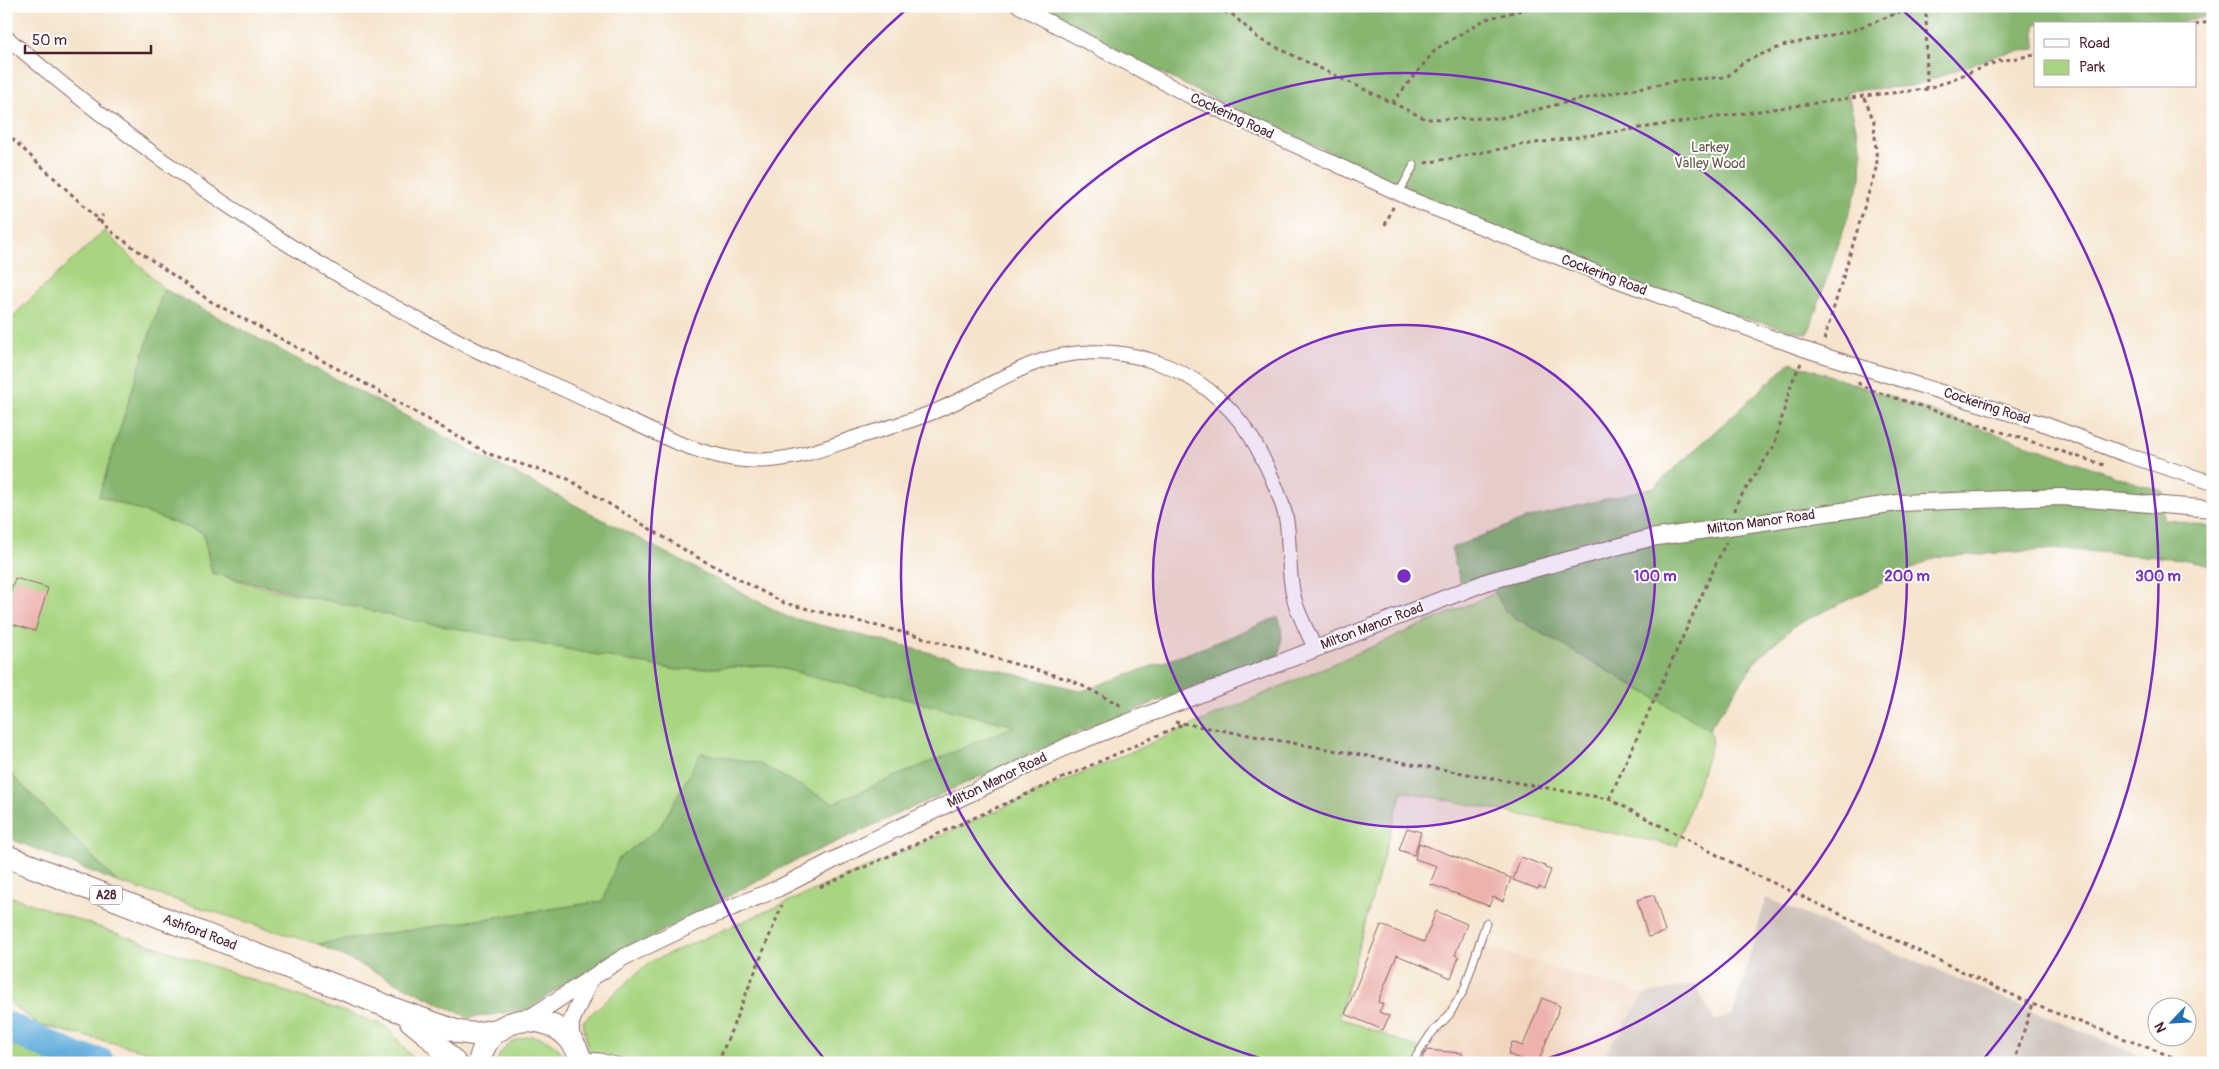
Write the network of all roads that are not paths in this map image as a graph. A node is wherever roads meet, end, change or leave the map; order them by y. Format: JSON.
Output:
{"nodes":[{"id":1,"x":1019,"y":6,"type":"edge"},
{"id":2,"x":6,"y":37,"type":"edge"},
{"id":3,"x":1414,"y":165,"type":"road end"},
{"id":4,"x":1399,"y":193,"type":"junction"},
{"id":5,"x":2213,"y":483,"type":"edge"},
{"id":6,"x":2213,"y":509,"type":"edge"},
{"id":7,"x":1315,"y":649,"type":"junction"},
{"id":8,"x":6,"y":856,"type":"edge"},
{"id":9,"x":1486,"y":923,"type":"dead end"},
{"id":10,"x":590,"y":979,"type":"junction"},
{"id":11,"x":394,"y":1009,"type":"junction"},
{"id":12,"x":526,"y":1020,"type":"junction"},
{"id":13,"x":501,"y":1028,"type":"junction"},
{"id":14,"x":577,"y":1053,"type":"edge"},
{"id":15,"x":456,"y":1063,"type":"edge"},
{"id":16,"x":479,"y":1063,"type":"edge"},
{"id":17,"x":623,"y":1063,"type":"edge"},
{"id":18,"x":1412,"y":1063,"type":"edge"}],
"edges":[{"from":1,"to":4,"type":"street","name":"Cockering Road"},
{"from":2,"to":7,"type":"street"},
{"from":3,"to":4,"type":"lane"},
{"from":4,"to":5,"type":"street","name":"Cockering Road"},
{"from":6,"to":7,"type":"street","name":"Milton Manor Road"},
{"from":7,"to":10,"type":"street","name":"Milton Manor Road"},
{"from":8,"to":11,"type":"highway","name":"Ashford Road","number":"A28"},
{"from":9,"to":18,"type":"lane"},
{"from":10,"to":12,"type":"street","name":"Milton Manor Road"},
{"from":10,"to":14,"type":"street"},
{"from":11,"to":13,"type":"highway","name":"Ashford Road","number":"A28"},
{"from":11,"to":15,"type":"highway","name":"Ashford Road","number":"A28"},
{"from":12,"to":13,"type":"highway","name":"Ashford Road"},
{"from":12,"to":14,"type":"highway"},
{"from":13,"to":16,"type":"highway"},
{"from":14,"to":17,"type":"lane"}]}
